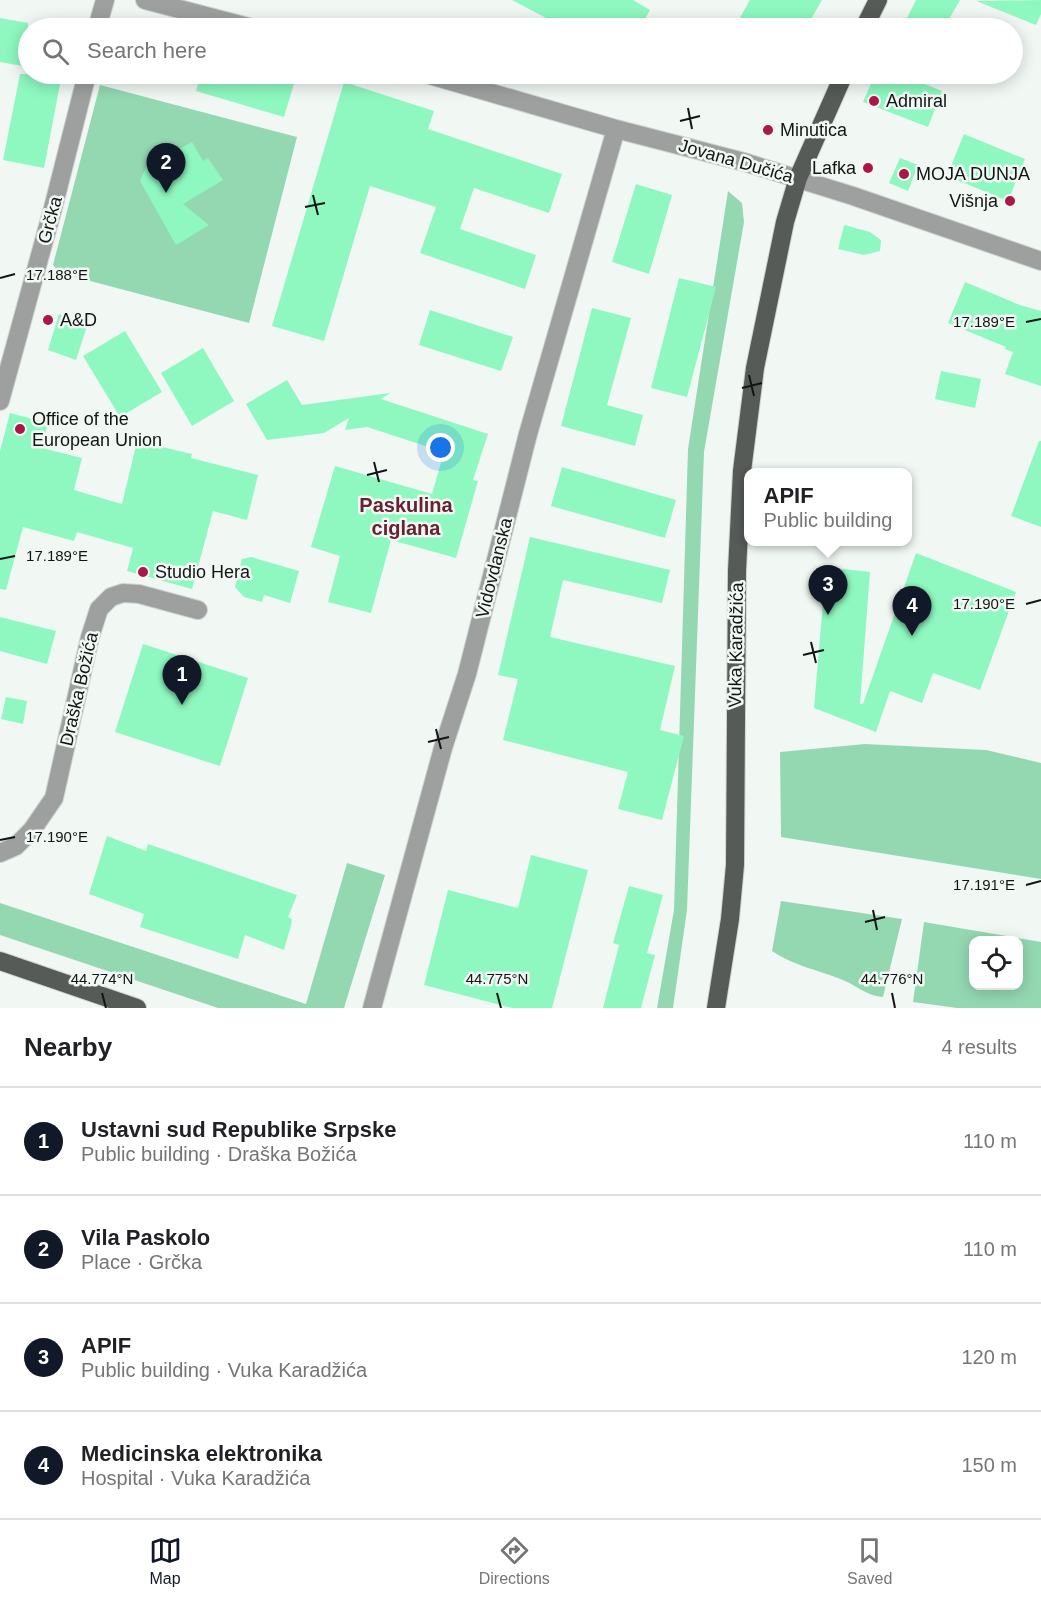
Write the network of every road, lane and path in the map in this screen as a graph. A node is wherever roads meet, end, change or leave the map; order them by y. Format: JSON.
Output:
{"nodes":[{"id":1,"x":105,"y":0,"type":"edge"},
{"id":2,"x":145,"y":0,"type":"edge"},
{"id":3,"x":878,"y":0,"type":"edge"},
{"id":4,"x":100,"y":18,"type":"edge"},
{"id":5,"x":214,"y":18,"type":"edge"},
{"id":6,"x":869,"y":18,"type":"edge"},
{"id":7,"x":84,"y":84,"type":"edge"},
{"id":8,"x":461,"y":84,"type":"edge"},
{"id":9,"x":840,"y":84,"type":"edge"},
{"id":10,"x":616,"y":129,"type":"junction"},
{"id":11,"x":798,"y":178,"type":"junction"},
{"id":12,"x":1041,"y":261,"type":"edge"},
{"id":13,"x":0,"y":401,"type":"edge"},
{"id":14,"x":198,"y":610,"type":"dead end"},
{"id":15,"x":0,"y":853,"type":"edge"},
{"id":16,"x":0,"y":961,"type":"edge"},
{"id":17,"x":137,"y":1008,"type":"edge"},
{"id":18,"x":372,"y":1008,"type":"edge"},
{"id":19,"x":716,"y":1008,"type":"edge"}],
"edges":[{"from":1,"to":4,"type":"street"},
{"from":2,"to":5,"type":"street"},
{"from":3,"to":6,"type":"main road"},
{"from":7,"to":13,"type":"street","name":"Grčka"},
{"from":8,"to":10,"type":"street","name":"Jovana Dučića"},
{"from":9,"to":11,"type":"main road","name":"Vuka Karadžića"},
{"from":10,"to":11,"type":"street","name":"Jovana Dučića"},
{"from":10,"to":18,"type":"street","name":"Vidovdanska"},
{"from":11,"to":12,"type":"street","name":"Jovana Dučića"},
{"from":11,"to":19,"type":"main road","name":"Vuka Karadžića"},
{"from":14,"to":15,"type":"street","name":"Draška Božića"},
{"from":16,"to":17,"type":"main road"}]}
